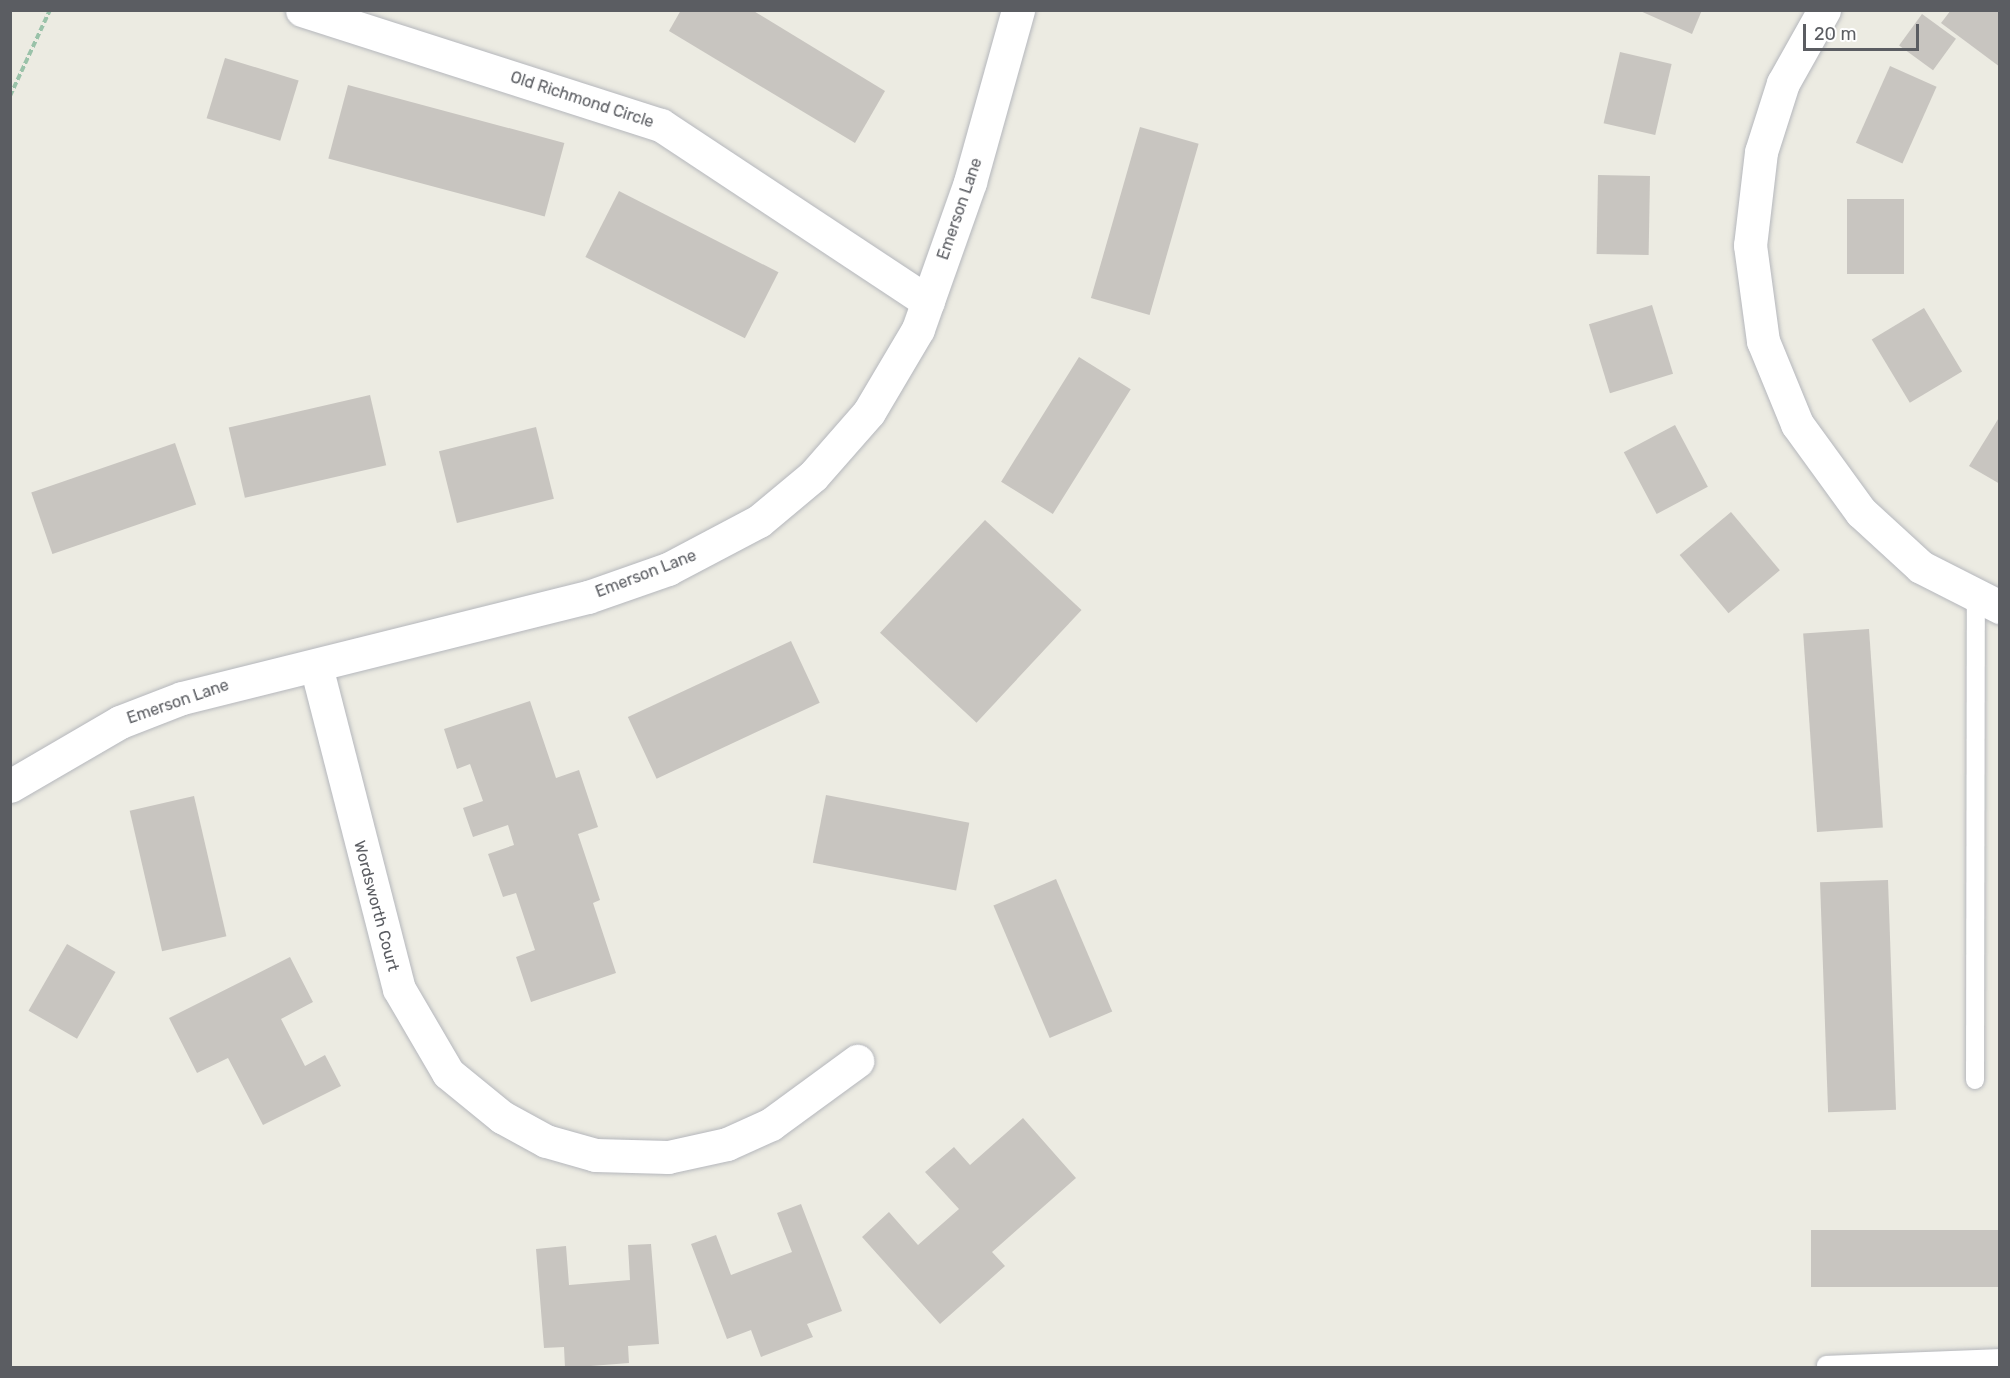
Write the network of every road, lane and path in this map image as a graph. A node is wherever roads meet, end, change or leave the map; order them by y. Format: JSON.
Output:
{"nodes":[{"id":1,"x":50,"y":10,"type":"edge"},
{"id":2,"x":302,"y":10,"type":"edge"},
{"id":3,"x":1018,"y":10,"type":"edge"},
{"id":4,"x":1824,"y":10,"type":"edge"},
{"id":5,"x":10,"y":96,"type":"edge"},
{"id":6,"x":928,"y":302,"type":"junction"},
{"id":7,"x":1988,"y":602,"type":"edge"},
{"id":8,"x":316,"y":666,"type":"junction"},
{"id":9,"x":10,"y":786,"type":"edge"},
{"id":10,"x":857,"y":1061,"type":"dead end"},
{"id":11,"x":1975,"y":1080,"type":"dead end"},
{"id":12,"x":2000,"y":1358,"type":"edge"},
{"id":13,"x":1826,"y":1365,"type":"dead end"}],
"edges":[{"from":1,"to":5,"type":"path"},
{"from":2,"to":6,"type":"street","name":"Old Richmond Circle"},
{"from":3,"to":6,"type":"street","name":"Emerson Lane"},
{"from":4,"to":7,"type":"street"},
{"from":6,"to":8,"type":"street","name":"Emerson Lane"},
{"from":7,"to":11,"type":"lane"},
{"from":8,"to":9,"type":"street","name":"Emerson Lane"},
{"from":8,"to":10,"type":"street","name":"Wordsworth Court"},
{"from":12,"to":13,"type":"lane"}]}
